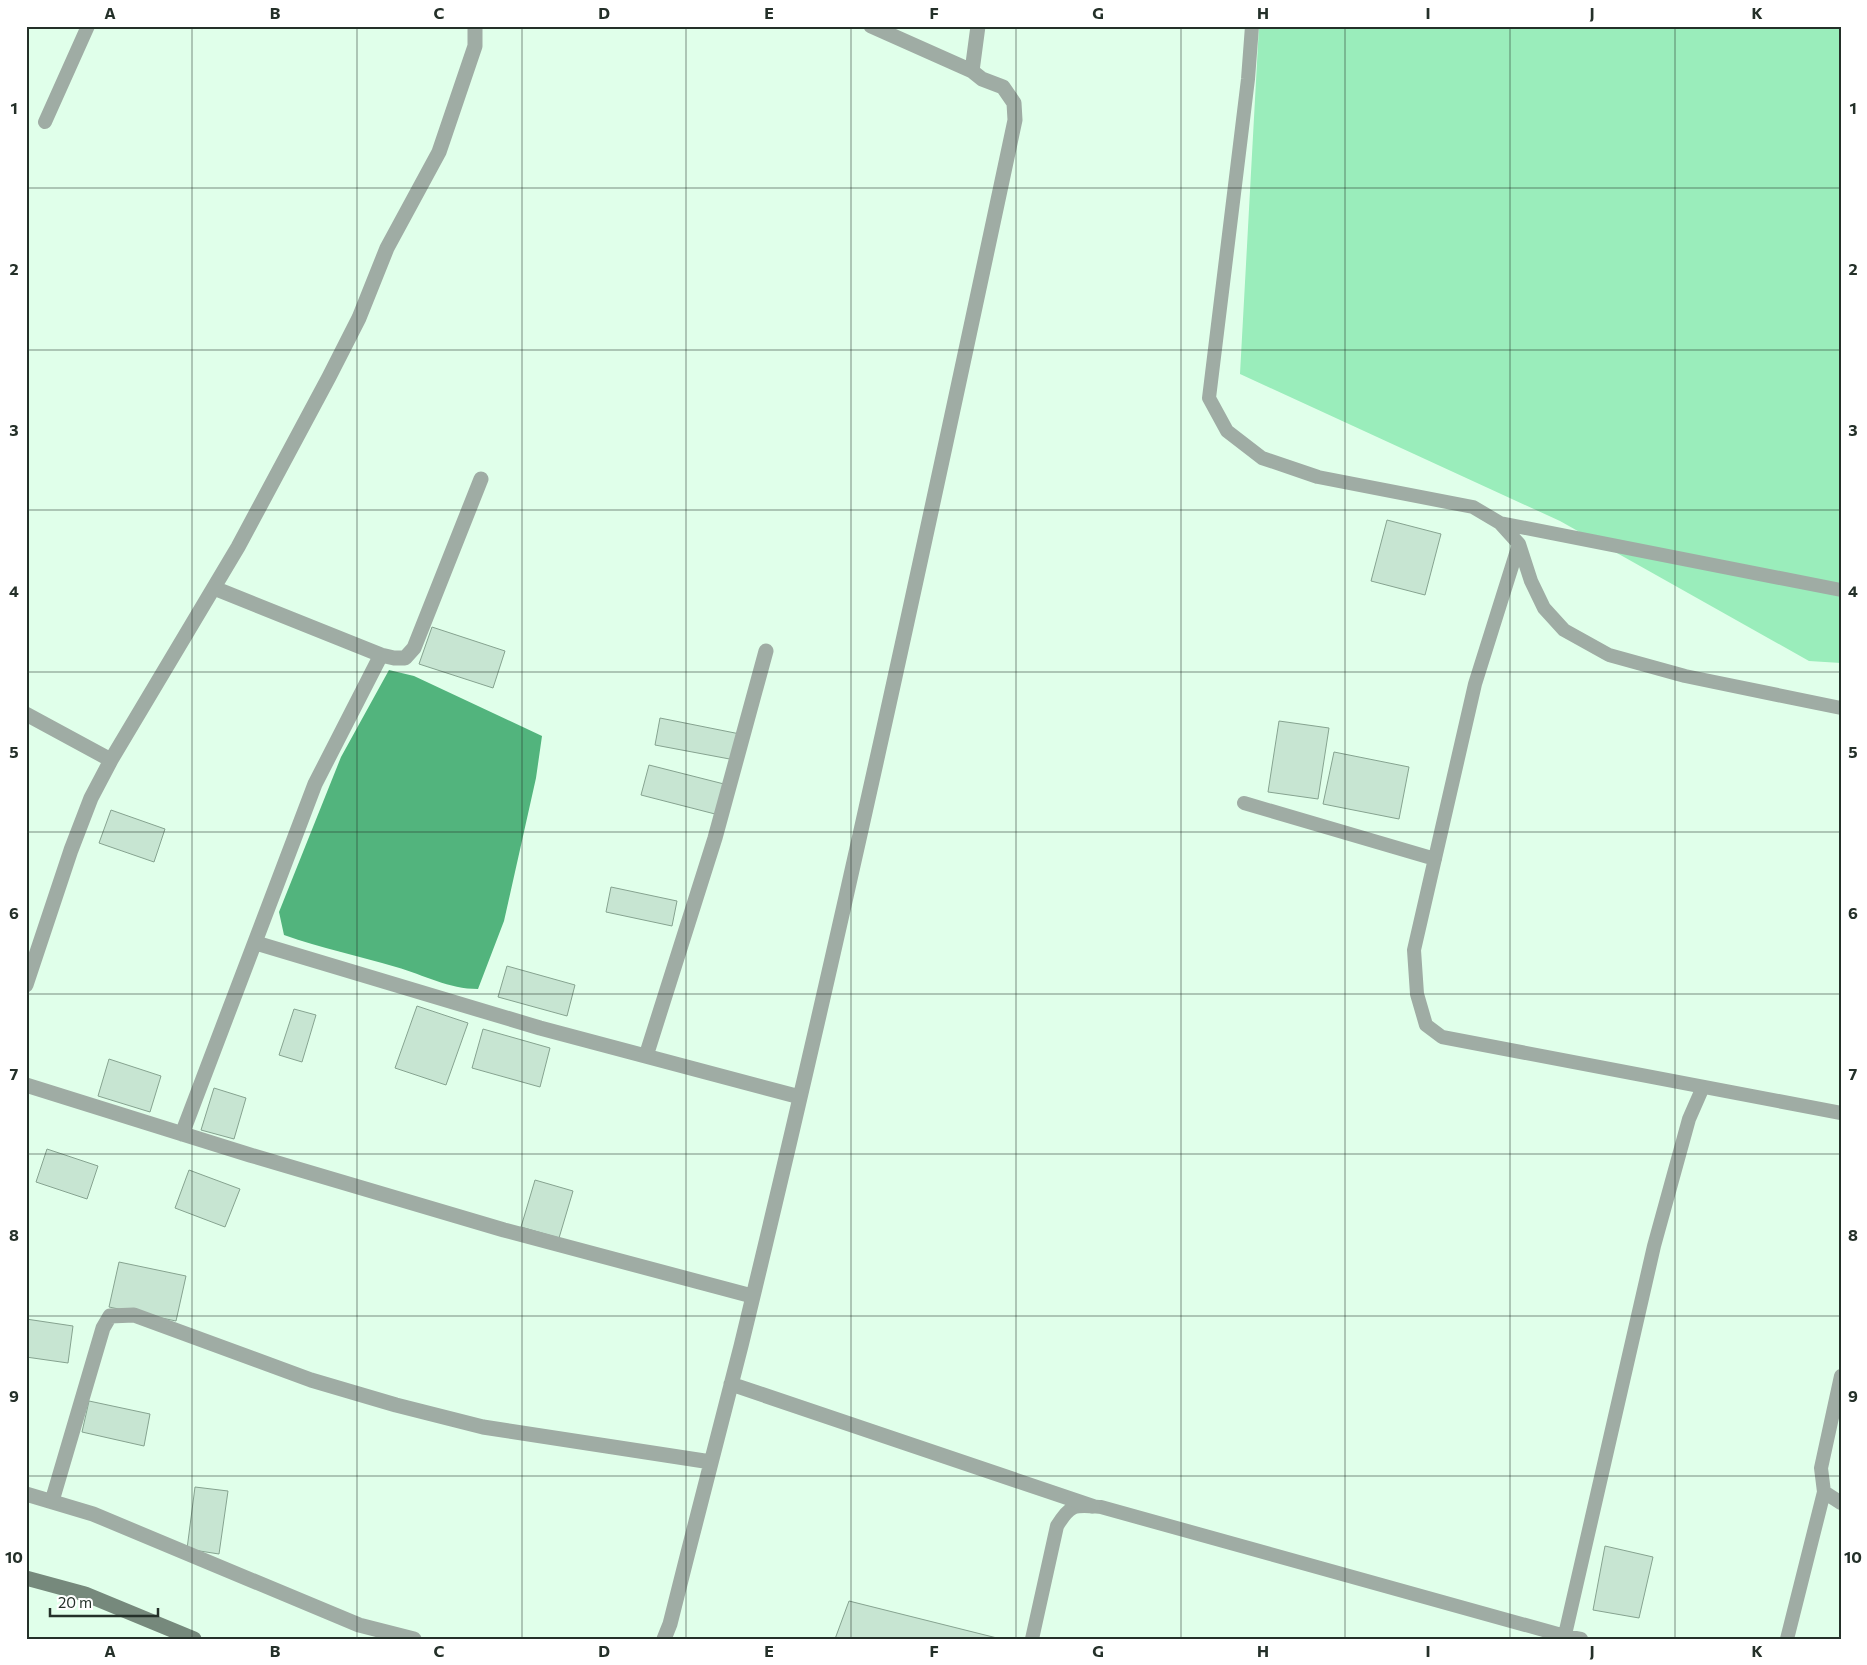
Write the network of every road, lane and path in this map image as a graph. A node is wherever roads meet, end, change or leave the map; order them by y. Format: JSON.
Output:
{"nodes":[{"id":1,"x":88,"y":26,"type":"edge"},
{"id":2,"x":474,"y":26,"type":"edge"},
{"id":3,"x":872,"y":26,"type":"edge"},
{"id":4,"x":978,"y":26,"type":"edge"},
{"id":5,"x":1252,"y":26,"type":"edge"},
{"id":6,"x":972,"y":71,"type":"junction"},
{"id":7,"x":45,"y":122,"type":"dead end"},
{"id":8,"x":481,"y":479,"type":"dead end"},
{"id":9,"x":1500,"y":522,"type":"junction"},
{"id":10,"x":1519,"y":544,"type":"junction"},
{"id":11,"x":214,"y":588,"type":"junction"},
{"id":12,"x":1841,"y":590,"type":"edge"},
{"id":13,"x":766,"y":651,"type":"dead end"},
{"id":14,"x":381,"y":655,"type":"junction"},
{"id":15,"x":1841,"y":708,"type":"edge"},
{"id":16,"x":26,"y":714,"type":"edge"},
{"id":17,"x":111,"y":760,"type":"junction"},
{"id":18,"x":1244,"y":803,"type":"dead end"},
{"id":19,"x":1435,"y":859,"type":"junction"},
{"id":20,"x":256,"y":942,"type":"junction"},
{"id":21,"x":26,"y":985,"type":"edge"},
{"id":22,"x":646,"y":1056,"type":"junction"},
{"id":23,"x":26,"y":1086,"type":"edge"},
{"id":24,"x":1703,"y":1087,"type":"junction"},
{"id":25,"x":800,"y":1097,"type":"junction"},
{"id":26,"x":1841,"y":1113,"type":"edge"},
{"id":27,"x":182,"y":1134,"type":"junction"},
{"id":28,"x":752,"y":1296,"type":"junction"},
{"id":29,"x":1841,"y":1376,"type":"edge"},
{"id":30,"x":731,"y":1384,"type":"junction"},
{"id":31,"x":711,"y":1462,"type":"junction"},
{"id":32,"x":1824,"y":1492,"type":"junction"},
{"id":33,"x":26,"y":1494,"type":"edge"},
{"id":34,"x":52,"y":1501,"type":"junction"},
{"id":35,"x":1841,"y":1504,"type":"edge"},
{"id":36,"x":1092,"y":1506,"type":"junction"},
{"id":37,"x":26,"y":1578,"type":"edge"},
{"id":38,"x":1565,"y":1637,"type":"edge"},
{"id":39,"x":194,"y":1639,"type":"edge"},
{"id":40,"x":414,"y":1639,"type":"edge"},
{"id":41,"x":664,"y":1639,"type":"edge"},
{"id":42,"x":1032,"y":1639,"type":"edge"},
{"id":43,"x":1581,"y":1639,"type":"edge"},
{"id":44,"x":1787,"y":1639,"type":"edge"}],
"edges":[{"from":1,"to":7,"type":"lane"},
{"from":2,"to":11,"type":"street"},
{"from":3,"to":6,"type":"street"},
{"from":4,"to":6,"type":"street"},
{"from":5,"to":9,"type":"lane"},
{"from":6,"to":25,"type":"street"},
{"from":8,"to":14,"type":"street"},
{"from":9,"to":10,"type":"lane"},
{"from":9,"to":12,"type":"lane"},
{"from":10,"to":15,"type":"lane"},
{"from":10,"to":19,"type":"lane"},
{"from":11,"to":14,"type":"street"},
{"from":11,"to":17,"type":"street"},
{"from":13,"to":22,"type":"street"},
{"from":14,"to":20,"type":"street"},
{"from":16,"to":17,"type":"street"},
{"from":17,"to":21,"type":"street"},
{"from":18,"to":19,"type":"lane"},
{"from":19,"to":24,"type":"lane"},
{"from":20,"to":22,"type":"street"},
{"from":20,"to":27,"type":"street"},
{"from":22,"to":25,"type":"street"},
{"from":23,"to":27,"type":"street"},
{"from":24,"to":26,"type":"lane"},
{"from":24,"to":38,"type":"lane"},
{"from":25,"to":28,"type":"street"},
{"from":27,"to":28,"type":"street"},
{"from":28,"to":30,"type":"street"},
{"from":29,"to":32,"type":"lane"},
{"from":30,"to":31,"type":"street"},
{"from":30,"to":36,"type":"street"},
{"from":31,"to":34,"type":"street"},
{"from":31,"to":41,"type":"street"},
{"from":32,"to":35,"type":"lane"},
{"from":32,"to":44,"type":"lane"},
{"from":33,"to":34,"type":"street"},
{"from":34,"to":40,"type":"street"},
{"from":36,"to":38,"type":"lane"},
{"from":36,"to":42,"type":"lane"},
{"from":37,"to":39,"type":"main road"},
{"from":38,"to":43,"type":"lane"}]}
